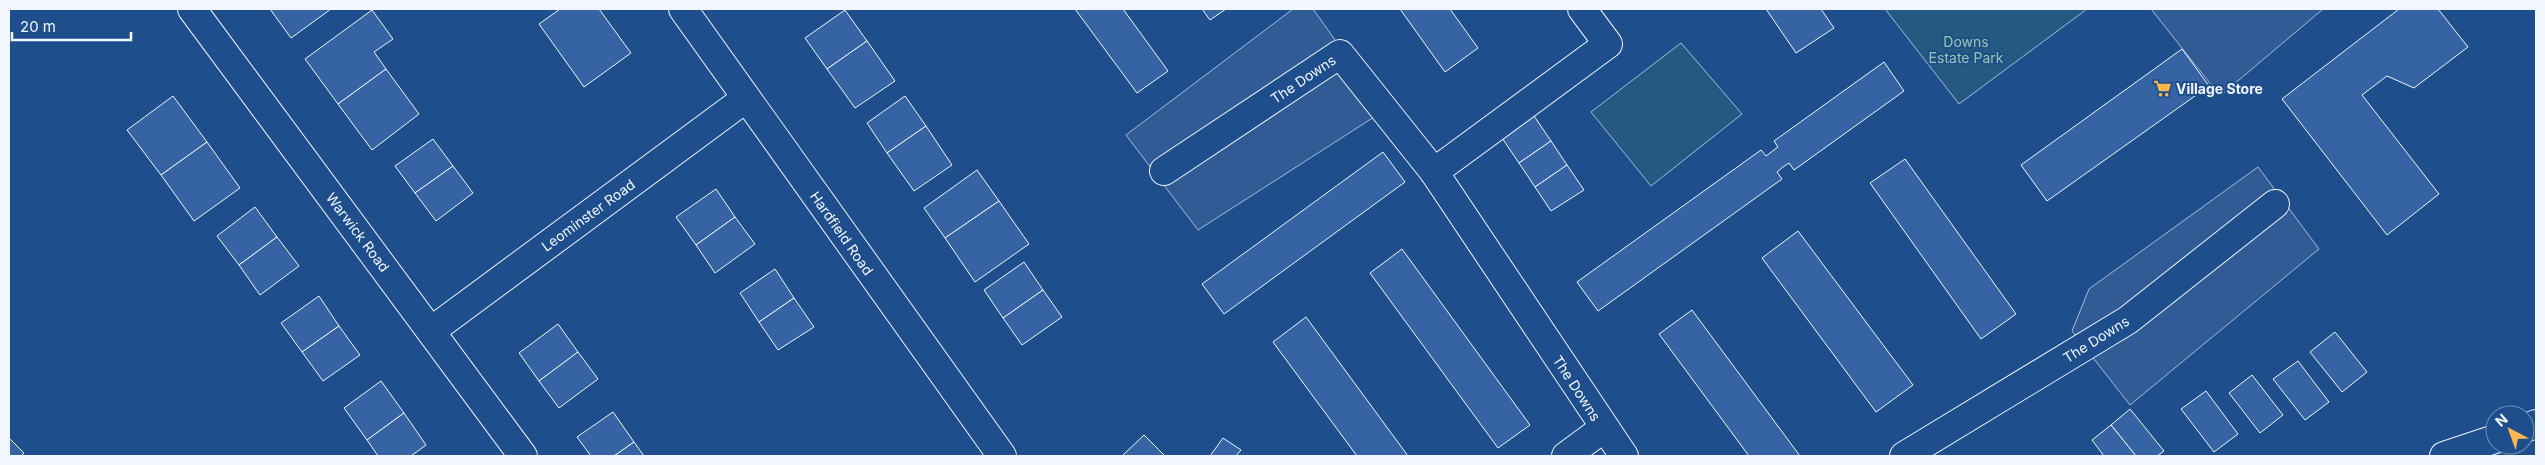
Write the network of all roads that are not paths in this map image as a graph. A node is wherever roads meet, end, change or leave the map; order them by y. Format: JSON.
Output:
{"nodes":[{"id":1,"x":192,"y":9,"type":"edge"},
{"id":2,"x":683,"y":9,"type":"edge"},
{"id":3,"x":1582,"y":9,"type":"edge"},
{"id":4,"x":745,"y":99,"type":"junction"},
{"id":5,"x":1164,"y":171,"type":"dead end"},
{"id":6,"x":1434,"y":172,"type":"junction"},
{"id":7,"x":2275,"y":204,"type":"dead end"},
{"id":8,"x":431,"y":331,"type":"junction"},
{"id":9,"x":1604,"y":428,"type":"junction"},
{"id":10,"x":2485,"y":442,"type":"edge"},
{"id":11,"x":523,"y":456,"type":"edge"},
{"id":12,"x":1002,"y":456,"type":"edge"},
{"id":13,"x":1566,"y":456,"type":"edge"},
{"id":14,"x":1624,"y":456,"type":"edge"},
{"id":15,"x":1904,"y":456,"type":"edge"},
{"id":16,"x":2444,"y":456,"type":"edge"}],
"edges":[{"from":1,"to":8,"type":"street","name":"Warwick Road"},
{"from":2,"to":4,"type":"street","name":"Hardfield Road"},
{"from":3,"to":6,"type":"street"},
{"from":4,"to":8,"type":"street","name":"Leominster Road"},
{"from":4,"to":12,"type":"street","name":"Hardfield Road"},
{"from":5,"to":6,"type":"street","name":"The Downs"},
{"from":6,"to":9,"type":"street","name":"The Downs"},
{"from":7,"to":15,"type":"street","name":"The Downs"},
{"from":8,"to":11,"type":"street","name":"Warwick Road"},
{"from":9,"to":13,"type":"street","name":"The Downs"},
{"from":9,"to":14,"type":"street","name":"The Downs"},
{"from":10,"to":16,"type":"street"}]}
